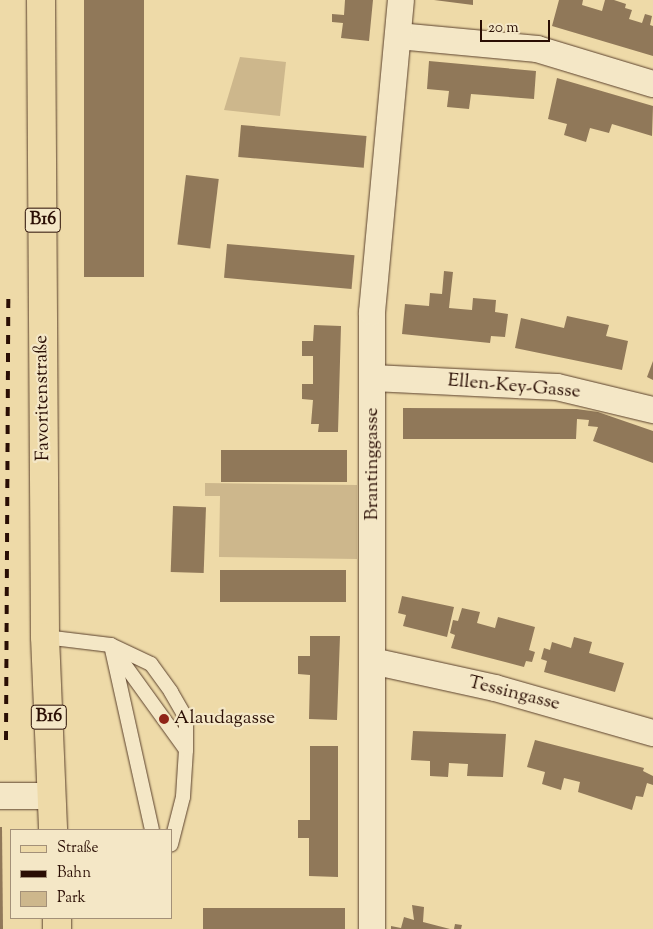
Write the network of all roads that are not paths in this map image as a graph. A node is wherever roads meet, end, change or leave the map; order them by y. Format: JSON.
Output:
{"nodes":[{"id":1,"x":41,"y":0,"type":"edge"},
{"id":2,"x":401,"y":0,"type":"edge"},
{"id":3,"x":398,"y":36,"type":"junction"},
{"id":4,"x":653,"y":84,"type":"edge"},
{"id":5,"x":373,"y":378,"type":"junction"},
{"id":6,"x":653,"y":410,"type":"edge"},
{"id":7,"x":45,"y":637,"type":"junction"},
{"id":8,"x":110,"y":645,"type":"junction"},
{"id":9,"x":372,"y":662,"type":"junction"},
{"id":10,"x":653,"y":733,"type":"edge"},
{"id":11,"x":186,"y":750,"type":"junction"},
{"id":12,"x":0,"y":796,"type":"edge"},
{"id":13,"x":52,"y":796,"type":"junction"},
{"id":14,"x":53,"y":829,"type":"edge"},
{"id":15,"x":152,"y":829,"type":"edge"},
{"id":16,"x":172,"y":840,"type":"edge"},
{"id":17,"x":372,"y":929,"type":"edge"}],
"edges":[{"from":1,"to":7,"type":"main road","name":"Favoritenstraße","number":"B16"},
{"from":2,"to":3,"type":"street","name":"Brantinggasse"},
{"from":3,"to":4,"type":"street"},
{"from":3,"to":5,"type":"street","name":"Brantinggasse"},
{"from":5,"to":6,"type":"street","name":"Ellen-Key-Gasse"},
{"from":5,"to":9,"type":"street","name":"Brantinggasse"},
{"from":7,"to":8,"type":"lane"},
{"from":7,"to":13,"type":"main road","name":"Favoritenstraße","number":"B16"},
{"from":8,"to":11,"type":"lane"},
{"from":8,"to":11,"type":"lane"},
{"from":8,"to":15,"type":"lane"},
{"from":9,"to":10,"type":"street","name":"Tessingasse"},
{"from":9,"to":17,"type":"street","name":"Brantinggasse"},
{"from":11,"to":16,"type":"lane"},
{"from":12,"to":13,"type":"street"},
{"from":13,"to":14,"type":"main road","name":"Favoritenstraße","number":"B16"}]}
